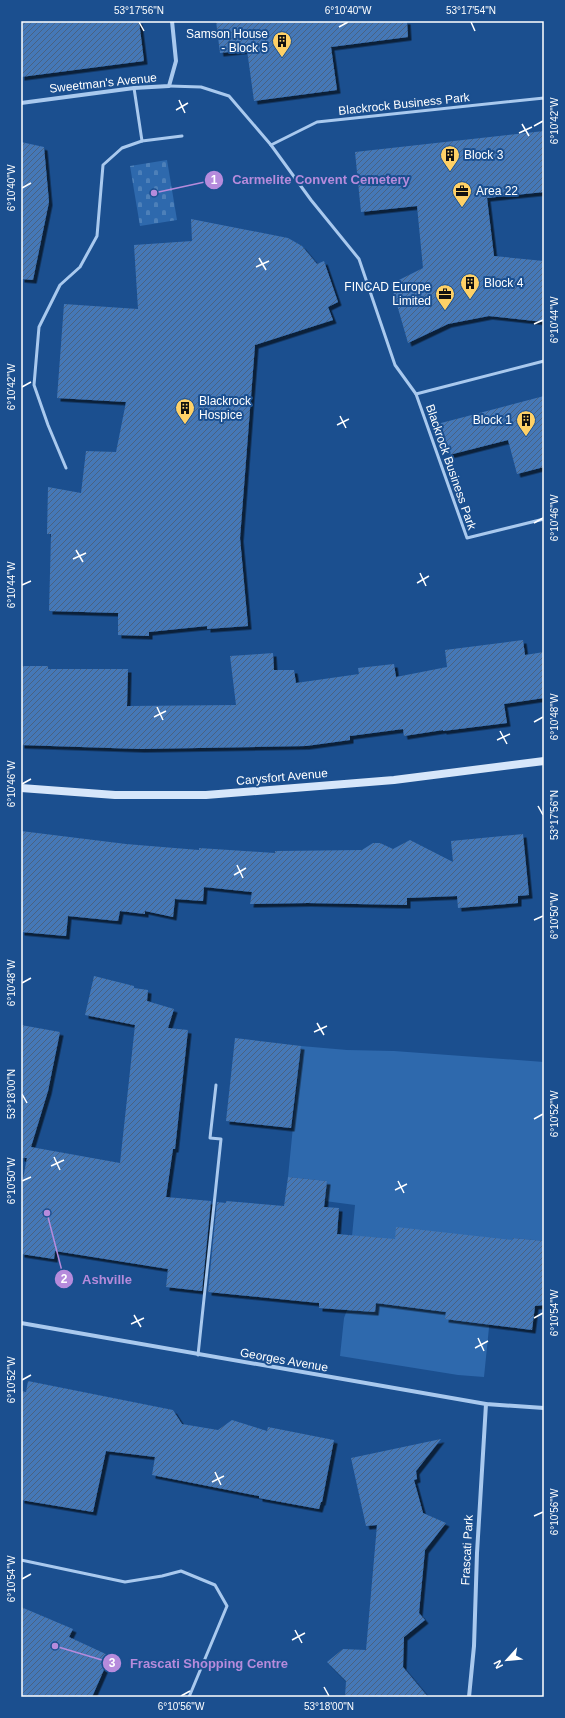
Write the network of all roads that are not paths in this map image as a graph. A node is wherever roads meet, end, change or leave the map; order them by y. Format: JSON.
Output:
{"nodes":[{"id":1,"x":172,"y":21,"type":"edge"},
{"id":2,"x":169,"y":86,"type":"junction"},
{"id":3,"x":134,"y":88,"type":"junction"},
{"id":4,"x":544,"y":98,"type":"edge"},
{"id":5,"x":21,"y":102,"type":"edge"},
{"id":6,"x":182,"y":136,"type":"dead end"},
{"id":7,"x":142,"y":141,"type":"junction"},
{"id":8,"x":271,"y":146,"type":"junction"},
{"id":9,"x":544,"y":362,"type":"edge"},
{"id":10,"x":416,"y":394,"type":"junction"},
{"id":11,"x":66,"y":468,"type":"dead end"},
{"id":12,"x":544,"y":519,"type":"edge"},
{"id":13,"x":544,"y":761,"type":"edge"},
{"id":14,"x":21,"y":788,"type":"edge"},
{"id":15,"x":216,"y":1085,"type":"dead end"},
{"id":16,"x":21,"y":1324,"type":"edge"},
{"id":17,"x":198,"y":1355,"type":"junction"},
{"id":18,"x":486,"y":1404,"type":"junction"},
{"id":19,"x":544,"y":1408,"type":"edge"},
{"id":20,"x":21,"y":1560,"type":"edge"},
{"id":21,"x":189,"y":1697,"type":"edge"},
{"id":22,"x":469,"y":1697,"type":"edge"}],
"edges":[{"from":1,"to":2,"type":"street","name":"Sweetman's Avenue"},
{"from":2,"to":3,"type":"street","name":"Sweetman's Avenue"},
{"from":2,"to":8,"type":"lane","name":"Blackrock Business Park"},
{"from":3,"to":5,"type":"street","name":"Sweetman's Avenue"},
{"from":3,"to":7,"type":"lane"},
{"from":4,"to":8,"type":"lane","name":"Blackrock Business Park"},
{"from":6,"to":7,"type":"lane"},
{"from":7,"to":11,"type":"lane"},
{"from":8,"to":10,"type":"lane","name":"Blackrock Business Park"},
{"from":9,"to":10,"type":"lane","name":"Blackrock Business Park"},
{"from":10,"to":12,"type":"lane","name":"Blackrock Business Park"},
{"from":13,"to":14,"type":"main road","name":"Carysfort Avenue"},
{"from":15,"to":17,"type":"lane"},
{"from":16,"to":17,"type":"street","name":"Georges Avenue"},
{"from":17,"to":18,"type":"street","name":"Georges Avenue"},
{"from":18,"to":19,"type":"street","name":"Georges Avenue"},
{"from":18,"to":22,"type":"street","name":"Frascati Park"},
{"from":20,"to":21,"type":"lane"}]}
